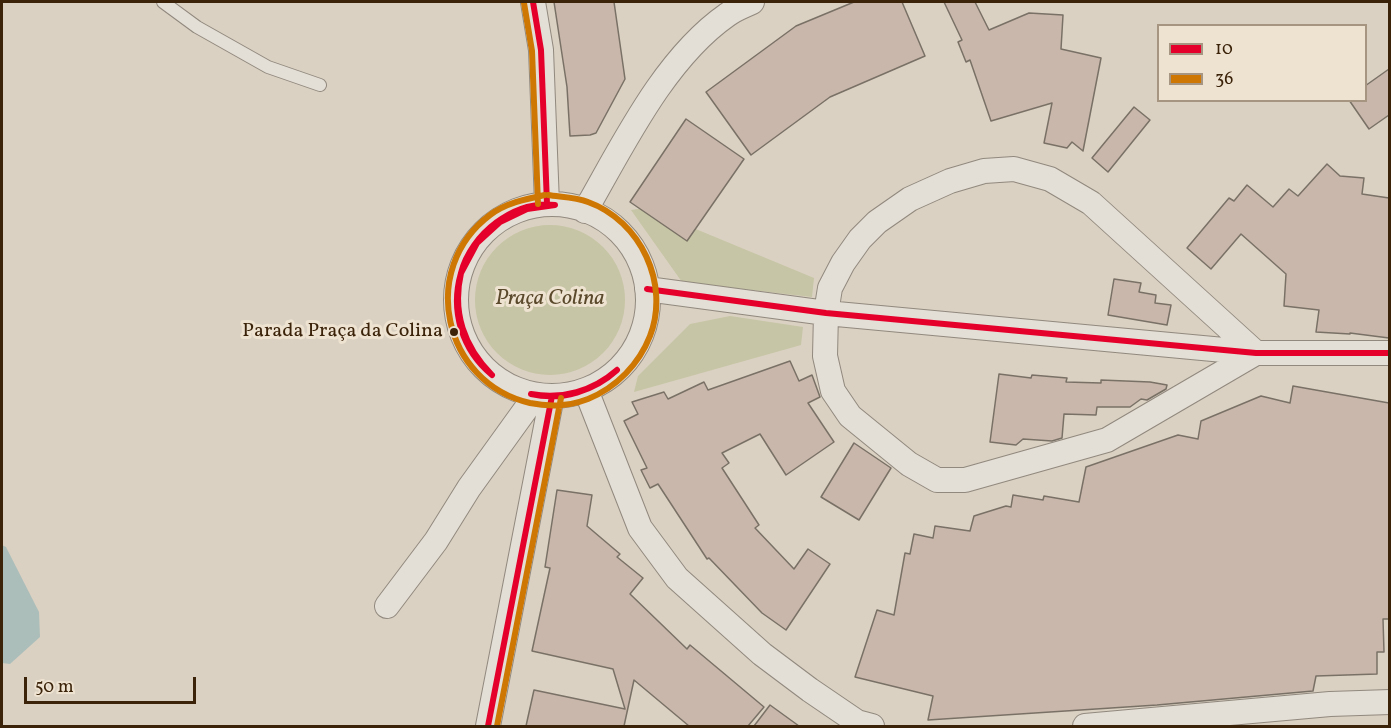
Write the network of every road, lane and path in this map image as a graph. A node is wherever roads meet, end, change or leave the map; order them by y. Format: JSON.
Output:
{"nodes":[{"id":1,"x":163,"y":2,"type":"edge"},
{"id":2,"x":533,"y":2,"type":"edge"},
{"id":3,"x":752,"y":2,"type":"edge"},
{"id":4,"x":320,"y":85,"type":"dead end"},
{"id":5,"x":547,"y":204,"type":"junction"},
{"id":6,"x":585,"y":211,"type":"junction"},
{"id":7,"x":647,"y":290,"type":"junction"},
{"id":8,"x":826,"y":313,"type":"junction"},
{"id":9,"x":1256,"y":353,"type":"junction"},
{"id":10,"x":1389,"y":353,"type":"edge"},
{"id":11,"x":586,"y":390,"type":"junction"},
{"id":12,"x":544,"y":395,"type":"junction"},
{"id":13,"x":387,"y":606,"type":"dead end"},
{"id":14,"x":1389,"y":702,"type":"edge"},
{"id":15,"x":861,"y":725,"type":"edge"},
{"id":16,"x":488,"y":726,"type":"edge"},
{"id":17,"x":1084,"y":726,"type":"edge"}],
"edges":[{"from":1,"to":4,"type":"lane"},
{"from":2,"to":5,"type":"street"},
{"from":3,"to":6,"type":"street"},
{"from":5,"to":6,"type":"street"},
{"from":5,"to":12,"type":"street"},
{"from":6,"to":7,"type":"street"},
{"from":7,"to":8,"type":"street"},
{"from":7,"to":11,"type":"street"},
{"from":8,"to":9,"type":"street"},
{"from":8,"to":9,"type":"street"},
{"from":8,"to":9,"type":"street"},
{"from":9,"to":10,"type":"street"},
{"from":11,"to":12,"type":"street"},
{"from":11,"to":15,"type":"street"},
{"from":12,"to":13,"type":"street"},
{"from":12,"to":16,"type":"street"},
{"from":14,"to":17,"type":"street"}]}
